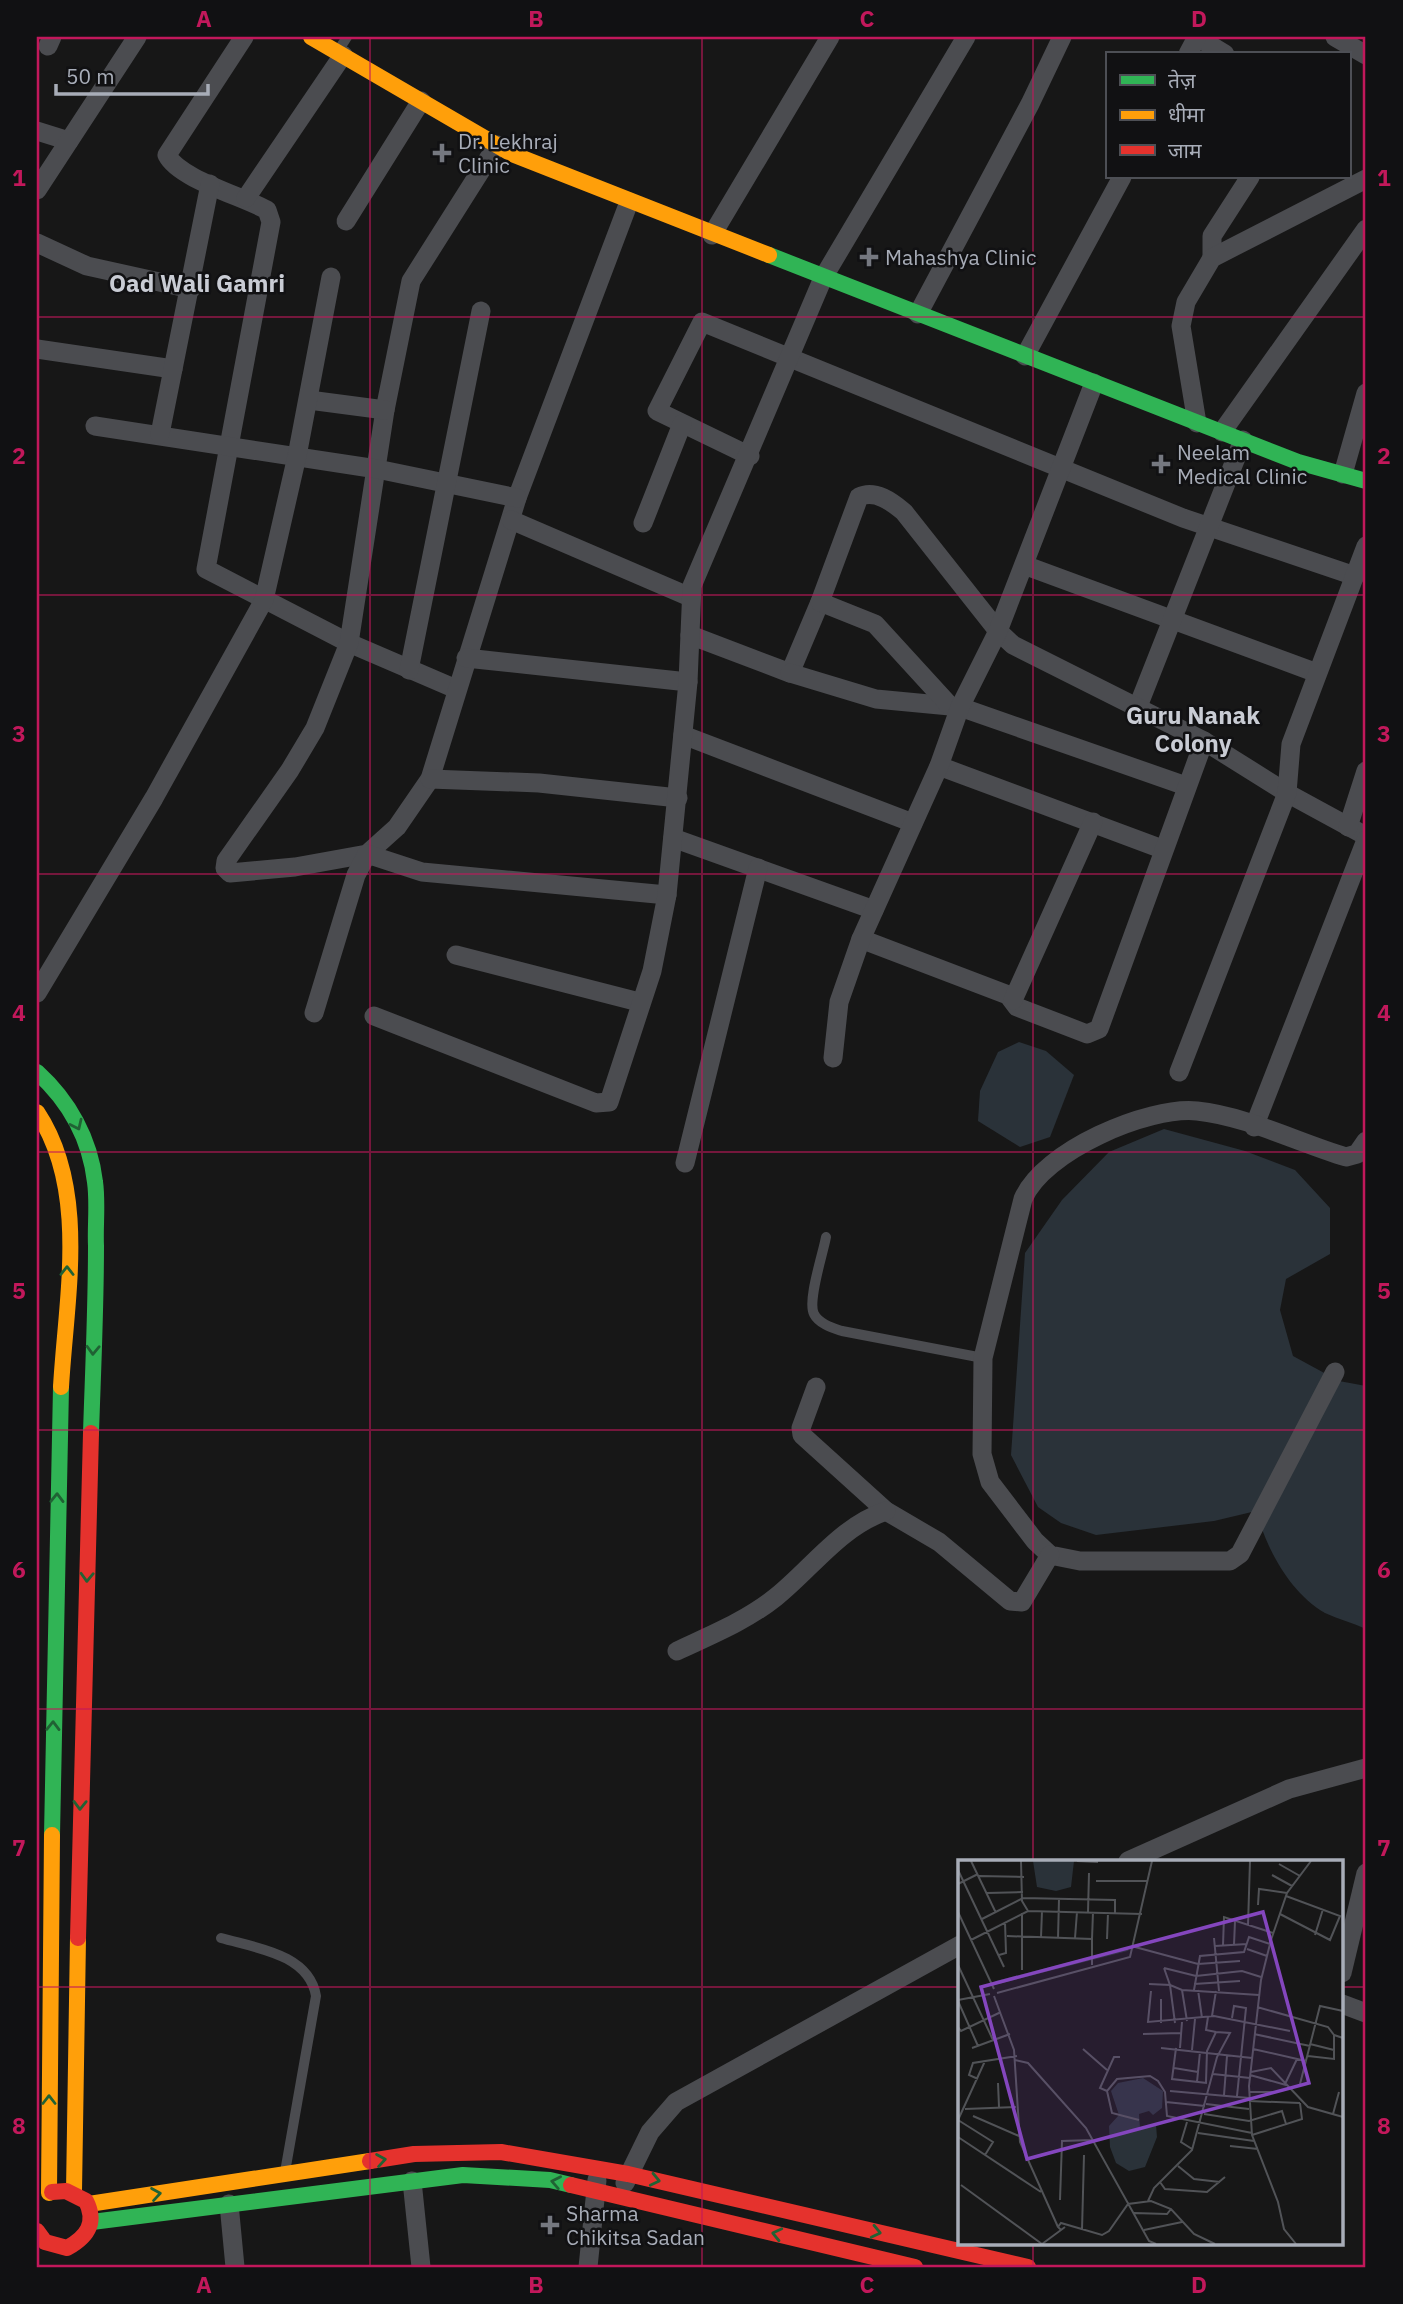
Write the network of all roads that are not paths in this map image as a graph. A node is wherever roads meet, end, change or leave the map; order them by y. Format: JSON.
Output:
{"nodes":[{"id":1,"x":137,"y":37,"type":"edge"},
{"id":2,"x":244,"y":37,"type":"edge"},
{"id":3,"x":312,"y":37,"type":"edge"},
{"id":4,"x":830,"y":37,"type":"edge"},
{"id":5,"x":966,"y":37,"type":"edge"},
{"id":6,"x":1062,"y":37,"type":"edge"},
{"id":7,"x":1197,"y":37,"type":"edge"},
{"id":8,"x":1339,"y":44,"type":"edge"},
{"id":9,"x":342,"y":48,"type":"edge"},
{"id":10,"x":1221,"y":52,"type":"edge"},
{"id":11,"x":1366,"y":55,"type":"edge"},
{"id":12,"x":421,"y":101,"type":"junction"},
{"id":13,"x":37,"y":131,"type":"edge"},
{"id":14,"x":69,"y":141,"type":"junction"},
{"id":15,"x":497,"y":145,"type":"junction"},
{"id":16,"x":1358,"y":177,"type":"edge"},
{"id":17,"x":1121,"y":178,"type":"edge"},
{"id":18,"x":1249,"y":178,"type":"edge"},
{"id":19,"x":210,"y":184,"type":"junction"},
{"id":20,"x":37,"y":190,"type":"edge"},
{"id":21,"x":246,"y":198,"type":"junction"},
{"id":22,"x":629,"y":202,"type":"junction"},
{"id":23,"x":346,"y":221,"type":"dead end"},
{"id":24,"x":1366,"y":229,"type":"edge"},
{"id":25,"x":712,"y":234,"type":"junction"},
{"id":26,"x":37,"y":243,"type":"edge"},
{"id":27,"x":1212,"y":258,"type":"junction"},
{"id":28,"x":331,"y":277,"type":"dead end"},
{"id":29,"x":823,"y":278,"type":"junction"},
{"id":30,"x":191,"y":289,"type":"junction"},
{"id":31,"x":481,"y":311,"type":"dead end"},
{"id":32,"x":918,"y":314,"type":"junction"},
{"id":33,"x":37,"y":349,"type":"edge"},
{"id":34,"x":791,"y":356,"type":"junction"},
{"id":35,"x":1025,"y":356,"type":"junction"},
{"id":36,"x":173,"y":369,"type":"junction"},
{"id":37,"x":1094,"y":383,"type":"junction"},
{"id":38,"x":1366,"y":393,"type":"edge"},
{"id":39,"x":309,"y":400,"type":"junction"},
{"id":40,"x":385,"y":410,"type":"junction"},
{"id":41,"x":1197,"y":423,"type":"junction"},
{"id":42,"x":682,"y":424,"type":"junction"},
{"id":43,"x":95,"y":426,"type":"dead end"},
{"id":44,"x":1222,"y":432,"type":"junction"},
{"id":45,"x":160,"y":434,"type":"junction"},
{"id":46,"x":1242,"y":440,"type":"junction"},
{"id":47,"x":229,"y":445,"type":"junction"},
{"id":48,"x":297,"y":456,"type":"junction"},
{"id":49,"x":750,"y":456,"type":"junction"},
{"id":50,"x":1062,"y":467,"type":"junction"},
{"id":51,"x":377,"y":469,"type":"junction"},
{"id":52,"x":1343,"y":474,"type":"junction"},
{"id":53,"x":1366,"y":481,"type":"edge"},
{"id":54,"x":448,"y":486,"type":"junction"},
{"id":55,"x":517,"y":498,"type":"junction"},
{"id":56,"x":511,"y":520,"type":"junction"},
{"id":57,"x":643,"y":523,"type":"dead end"},
{"id":58,"x":1208,"y":527,"type":"junction"},
{"id":59,"x":1366,"y":547,"type":"edge"},
{"id":60,"x":1024,"y":565,"type":"junction"},
{"id":61,"x":1355,"y":576,"type":"junction"},
{"id":62,"x":690,"y":597,"type":"junction"},
{"id":63,"x":264,"y":600,"type":"junction"},
{"id":64,"x":820,"y":602,"type":"junction"},
{"id":65,"x":1172,"y":620,"type":"junction"},
{"id":66,"x":998,"y":631,"type":"junction"},
{"id":67,"x":690,"y":635,"type":"junction"},
{"id":68,"x":349,"y":643,"type":"junction"},
{"id":69,"x":466,"y":658,"type":"junction"},
{"id":70,"x":410,"y":670,"type":"junction"},
{"id":71,"x":790,"y":673,"type":"junction"},
{"id":72,"x":1317,"y":673,"type":"junction"},
{"id":73,"x":688,"y":682,"type":"junction"},
{"id":74,"x":456,"y":689,"type":"junction"},
{"id":75,"x":955,"y":707,"type":"junction"},
{"id":76,"x":1137,"y":709,"type":"junction"},
{"id":77,"x":683,"y":735,"type":"junction"},
{"id":78,"x":1204,"y":741,"type":"junction"},
{"id":79,"x":939,"y":766,"type":"junction"},
{"id":80,"x":1366,"y":771,"type":"edge"},
{"id":81,"x":429,"y":779,"type":"junction"},
{"id":82,"x":1186,"y":786,"type":"junction"},
{"id":83,"x":1287,"y":793,"type":"junction"},
{"id":84,"x":678,"y":798,"type":"junction"},
{"id":85,"x":1093,"y":822,"type":"junction"},
{"id":86,"x":913,"y":823,"type":"junction"},
{"id":87,"x":1348,"y":827,"type":"junction"},
{"id":88,"x":673,"y":838,"type":"junction"},
{"id":89,"x":1366,"y":838,"type":"edge"},
{"id":90,"x":1162,"y":849,"type":"junction"},
{"id":91,"x":367,"y":853,"type":"junction"},
{"id":92,"x":758,"y":869,"type":"junction"},
{"id":93,"x":667,"y":895,"type":"junction"},
{"id":94,"x":874,"y":910,"type":"junction"},
{"id":95,"x":860,"y":939,"type":"junction"},
{"id":96,"x":456,"y":955,"type":"dead end"},
{"id":97,"x":37,"y":993,"type":"edge"},
{"id":98,"x":1013,"y":1000,"type":"junction"},
{"id":99,"x":639,"y":1002,"type":"junction"},
{"id":100,"x":314,"y":1013,"type":"dead end"},
{"id":101,"x":374,"y":1016,"type":"dead end"},
{"id":102,"x":833,"y":1058,"type":"dead end"},
{"id":103,"x":37,"y":1072,"type":"edge"},
{"id":104,"x":1179,"y":1072,"type":"dead end"},
{"id":105,"x":37,"y":1112,"type":"edge"},
{"id":106,"x":1254,"y":1127,"type":"junction"},
{"id":107,"x":1366,"y":1141,"type":"edge"},
{"id":108,"x":685,"y":1163,"type":"dead end"},
{"id":109,"x":826,"y":1237,"type":"dead end"},
{"id":110,"x":983,"y":1358,"type":"junction"},
{"id":111,"x":1335,"y":1372,"type":"dead end"},
{"id":112,"x":816,"y":1387,"type":"dead end"},
{"id":113,"x":37,"y":1408,"type":"edge"},
{"id":114,"x":59,"y":1415,"type":"junction"},
{"id":115,"x":886,"y":1511,"type":"junction"},
{"id":116,"x":1050,"y":1555,"type":"junction"},
{"id":117,"x":677,"y":1651,"type":"dead end"},
{"id":118,"x":1366,"y":1768,"type":"edge"},
{"id":119,"x":1130,"y":1860,"type":"edge"},
{"id":120,"x":1366,"y":1873,"type":"edge"},
{"id":121,"x":221,"y":1938,"type":"dead end"},
{"id":122,"x":958,"y":1946,"type":"edge"},
{"id":123,"x":1344,"y":1964,"type":"edge"},
{"id":124,"x":1344,"y":2005,"type":"edge"},
{"id":125,"x":1366,"y":2013,"type":"edge"},
{"id":126,"x":598,"y":2168,"type":"junction"},
{"id":127,"x":285,"y":2174,"type":"junction"},
{"id":128,"x":628,"y":2174,"type":"junction"},
{"id":129,"x":412,"y":2181,"type":"junction"},
{"id":130,"x":74,"y":2191,"type":"junction"},
{"id":131,"x":597,"y":2191,"type":"junction"},
{"id":132,"x":48,"y":2193,"type":"junction"},
{"id":133,"x":281,"y":2197,"type":"junction"},
{"id":134,"x":621,"y":2197,"type":"junction"},
{"id":135,"x":89,"y":2204,"type":"junction"},
{"id":136,"x":229,"y":2204,"type":"junction"},
{"id":137,"x":37,"y":2207,"type":"edge"},
{"id":138,"x":92,"y":2222,"type":"junction"},
{"id":139,"x":37,"y":2231,"type":"edge"},
{"id":140,"x":67,"y":2248,"type":"junction"},
{"id":141,"x":66,"y":2267,"type":"edge"},
{"id":142,"x":235,"y":2267,"type":"edge"},
{"id":143,"x":421,"y":2267,"type":"edge"},
{"id":144,"x":588,"y":2267,"type":"edge"},
{"id":145,"x":915,"y":2267,"type":"edge"},
{"id":146,"x":1028,"y":2267,"type":"edge"}],
"edges":[{"from":1,"to":14,"type":"street"},
{"from":2,"to":19,"type":"street"},
{"from":3,"to":9,"type":"main road"},
{"from":4,"to":25,"type":"street"},
{"from":5,"to":29,"type":"street"},
{"from":6,"to":32,"type":"street"},
{"from":7,"to":10,"type":"street"},
{"from":8,"to":11,"type":"street"},
{"from":9,"to":12,"type":"main road"},
{"from":9,"to":21,"type":"street"},
{"from":12,"to":15,"type":"main road"},
{"from":12,"to":23,"type":"street"},
{"from":13,"to":14,"type":"street"},
{"from":14,"to":20,"type":"street"},
{"from":15,"to":22,"type":"main road"},
{"from":15,"to":40,"type":"street"},
{"from":16,"to":27,"type":"street"},
{"from":17,"to":35,"type":"street"},
{"from":18,"to":27,"type":"street"},
{"from":19,"to":21,"type":"street"},
{"from":19,"to":30,"type":"street"},
{"from":21,"to":47,"type":"street"},
{"from":22,"to":25,"type":"main road"},
{"from":22,"to":55,"type":"street"},
{"from":24,"to":44,"type":"street"},
{"from":25,"to":29,"type":"main road"},
{"from":26,"to":30,"type":"street"},
{"from":27,"to":41,"type":"street"},
{"from":28,"to":39,"type":"street"},
{"from":29,"to":32,"type":"main road"},
{"from":29,"to":34,"type":"street"},
{"from":30,"to":36,"type":"street"},
{"from":31,"to":54,"type":"street"},
{"from":32,"to":35,"type":"main road"},
{"from":33,"to":36,"type":"street"},
{"from":34,"to":42,"type":"street"},
{"from":34,"to":49,"type":"street"},
{"from":34,"to":50,"type":"street"},
{"from":35,"to":37,"type":"main road"},
{"from":36,"to":45,"type":"street"},
{"from":37,"to":41,"type":"main road"},
{"from":37,"to":50,"type":"street"},
{"from":38,"to":52,"type":"street"},
{"from":39,"to":40,"type":"street"},
{"from":39,"to":48,"type":"street"},
{"from":40,"to":51,"type":"street"},
{"from":41,"to":44,"type":"main road"},
{"from":42,"to":49,"type":"street"},
{"from":42,"to":57,"type":"street"},
{"from":43,"to":45,"type":"street"},
{"from":44,"to":46,"type":"main road"},
{"from":45,"to":47,"type":"street"},
{"from":46,"to":52,"type":"main road"},
{"from":46,"to":58,"type":"street"},
{"from":47,"to":48,"type":"street"},
{"from":47,"to":63,"type":"street"},
{"from":48,"to":51,"type":"street"},
{"from":48,"to":63,"type":"street"},
{"from":49,"to":62,"type":"street"},
{"from":50,"to":58,"type":"street"},
{"from":50,"to":60,"type":"street"},
{"from":51,"to":54,"type":"street"},
{"from":51,"to":68,"type":"street"},
{"from":52,"to":53,"type":"main road"},
{"from":54,"to":55,"type":"street"},
{"from":54,"to":70,"type":"street"},
{"from":55,"to":56,"type":"street"},
{"from":56,"to":62,"type":"street"},
{"from":56,"to":69,"type":"street"},
{"from":58,"to":61,"type":"street"},
{"from":58,"to":65,"type":"street"},
{"from":59,"to":61,"type":"street"},
{"from":60,"to":65,"type":"street"},
{"from":60,"to":66,"type":"street"},
{"from":61,"to":72,"type":"street"},
{"from":62,"to":67,"type":"street"},
{"from":63,"to":68,"type":"street"},
{"from":63,"to":97,"type":"street"},
{"from":64,"to":66,"type":"street"},
{"from":64,"to":71,"type":"street"},
{"from":64,"to":75,"type":"street"},
{"from":65,"to":72,"type":"street"},
{"from":65,"to":76,"type":"street"},
{"from":66,"to":75,"type":"street"},
{"from":66,"to":76,"type":"street"},
{"from":67,"to":71,"type":"street"},
{"from":67,"to":73,"type":"street"},
{"from":68,"to":70,"type":"street"},
{"from":68,"to":91,"type":"street"},
{"from":69,"to":73,"type":"street"},
{"from":69,"to":74,"type":"street"},
{"from":70,"to":74,"type":"street"},
{"from":71,"to":75,"type":"street"},
{"from":72,"to":83,"type":"street"},
{"from":73,"to":77,"type":"street"},
{"from":74,"to":81,"type":"street"},
{"from":75,"to":79,"type":"street"},
{"from":75,"to":82,"type":"street"},
{"from":76,"to":78,"type":"street"},
{"from":77,"to":84,"type":"street"},
{"from":77,"to":86,"type":"street"},
{"from":78,"to":82,"type":"street"},
{"from":78,"to":83,"type":"street"},
{"from":79,"to":85,"type":"street"},
{"from":79,"to":86,"type":"street"},
{"from":80,"to":87,"type":"street"},
{"from":81,"to":84,"type":"street"},
{"from":81,"to":91,"type":"street"},
{"from":82,"to":90,"type":"street"},
{"from":83,"to":87,"type":"street"},
{"from":83,"to":104,"type":"street"},
{"from":84,"to":88,"type":"street"},
{"from":85,"to":90,"type":"street"},
{"from":85,"to":98,"type":"street"},
{"from":86,"to":94,"type":"street"},
{"from":87,"to":89,"type":"street"},
{"from":88,"to":92,"type":"street"},
{"from":88,"to":93,"type":"street"},
{"from":89,"to":106,"type":"street"},
{"from":90,"to":98,"type":"street"},
{"from":91,"to":93,"type":"street"},
{"from":91,"to":100,"type":"street"},
{"from":92,"to":94,"type":"street"},
{"from":92,"to":108,"type":"street"},
{"from":93,"to":99,"type":"street"},
{"from":94,"to":95,"type":"street"},
{"from":95,"to":98,"type":"street"},
{"from":95,"to":102,"type":"street"},
{"from":96,"to":99,"type":"street"},
{"from":99,"to":101,"type":"street"},
{"from":103,"to":130,"type":"main road","one_way":true},
{"from":114,"to":105,"type":"main road","one_way":true},
{"from":106,"to":107,"type":"street"},
{"from":106,"to":110,"type":"street"},
{"from":109,"to":110,"type":"lane"},
{"from":110,"to":116,"type":"street"},
{"from":111,"to":116,"type":"street"},
{"from":112,"to":115,"type":"street"},
{"from":113,"to":114,"type":"street"},
{"from":132,"to":114,"type":"main road","one_way":true},
{"from":115,"to":116,"type":"street"},
{"from":115,"to":117,"type":"street"},
{"from":118,"to":119,"type":"street"},
{"from":120,"to":123,"type":"street"},
{"from":121,"to":127,"type":"lane"},
{"from":122,"to":128,"type":"street"},
{"from":124,"to":125,"type":"street"},
{"from":127,"to":126,"type":"main road","one_way":true},
{"from":126,"to":128,"type":"main road"},
{"from":126,"to":131,"type":"street"},
{"from":127,"to":133,"type":"lane"},
{"from":135,"to":127,"type":"main road","one_way":true},
{"from":128,"to":134,"type":"street"},
{"from":128,"to":146,"type":"main road","one_way":true},
{"from":131,"to":129,"type":"main road","one_way":true},
{"from":129,"to":133,"type":"main road"},
{"from":129,"to":143,"type":"street"},
{"from":130,"to":132,"type":"main road"},
{"from":130,"to":135,"type":"main road"},
{"from":131,"to":134,"type":"main road"},
{"from":131,"to":144,"type":"street"},
{"from":132,"to":137,"type":"main road"},
{"from":133,"to":136,"type":"main road"},
{"from":145,"to":134,"type":"main road","one_way":true},
{"from":135,"to":138,"type":"main road"},
{"from":136,"to":138,"type":"main road"},
{"from":136,"to":142,"type":"street"},
{"from":138,"to":140,"type":"main road"},
{"from":139,"to":140,"type":"main road"},
{"from":140,"to":141,"type":"main road"}]}
